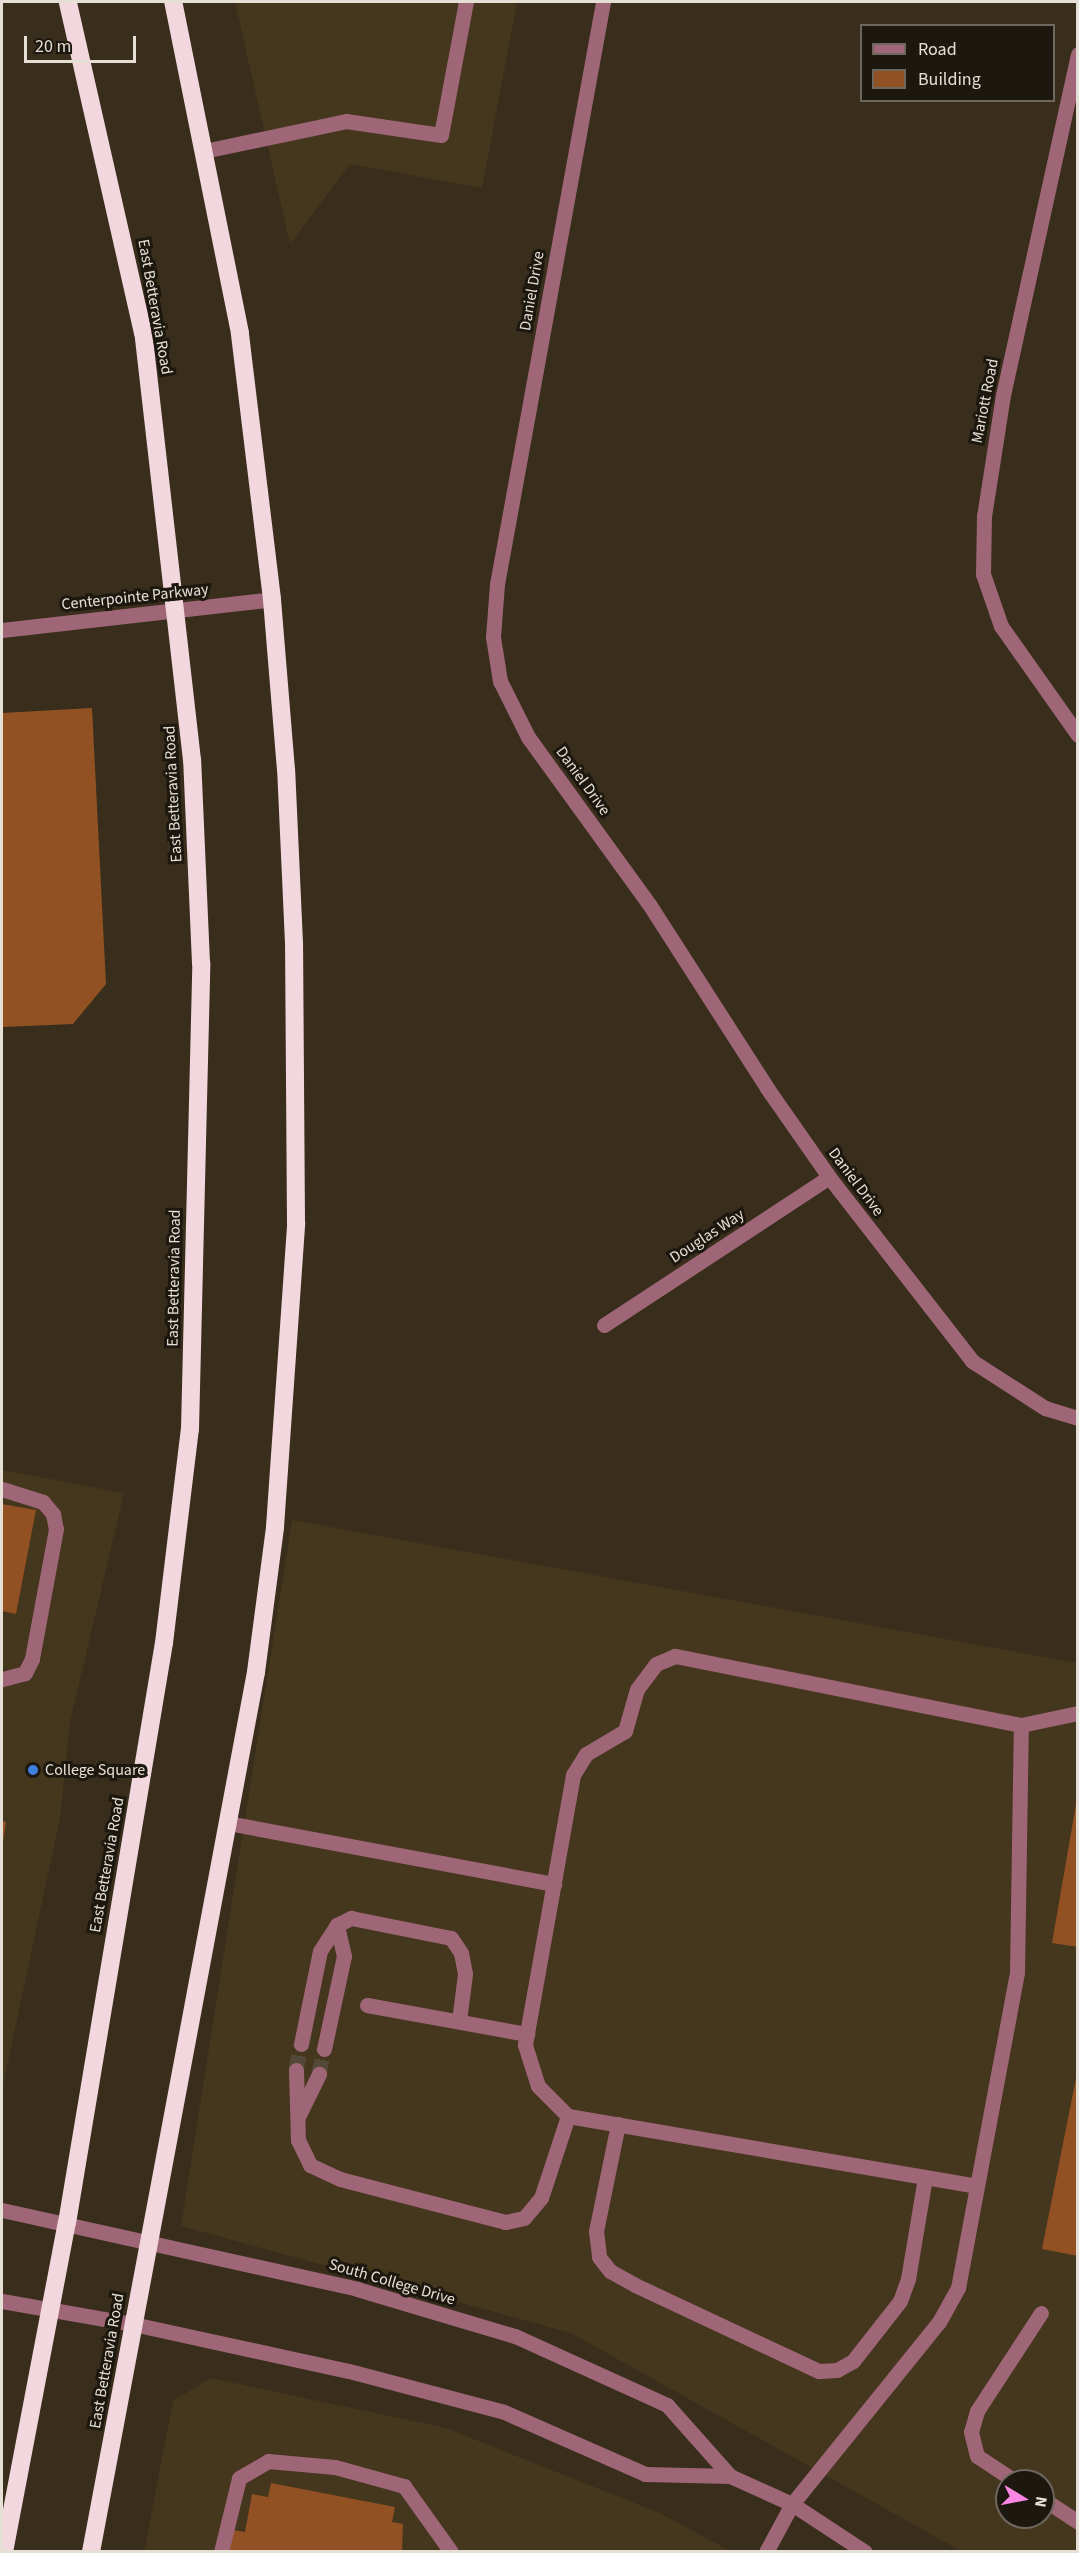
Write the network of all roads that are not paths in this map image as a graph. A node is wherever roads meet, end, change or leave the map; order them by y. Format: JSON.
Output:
{"nodes":[{"id":1,"x":68,"y":2,"type":"edge"},
{"id":2,"x":173,"y":2,"type":"edge"},
{"id":3,"x":466,"y":2,"type":"edge"},
{"id":4,"x":603,"y":2,"type":"edge"},
{"id":5,"x":1077,"y":54,"type":"edge"},
{"id":6,"x":204,"y":151,"type":"junction"},
{"id":7,"x":272,"y":599,"type":"junction"},
{"id":8,"x":178,"y":611,"type":"junction"},
{"id":9,"x":2,"y":630,"type":"edge"},
{"id":10,"x":1077,"y":735,"type":"edge"},
{"id":11,"x":829,"y":1177,"type":"junction"},
{"id":12,"x":604,"y":1325,"type":"dead end"},
{"id":13,"x":1077,"y":1418,"type":"edge"},
{"id":14,"x":2,"y":1490,"type":"edge"},
{"id":15,"x":2,"y":1679,"type":"edge"},
{"id":16,"x":1077,"y":1713,"type":"edge"},
{"id":17,"x":1021,"y":1725,"type":"junction"},
{"id":18,"x":228,"y":1822,"type":"junction"},
{"id":19,"x":554,"y":1884,"type":"junction"},
{"id":20,"x":338,"y":1925,"type":"junction"},
{"id":21,"x":367,"y":2005,"type":"dead end"},
{"id":22,"x":459,"y":2021,"type":"junction"},
{"id":23,"x":527,"y":2034,"type":"junction"},
{"id":24,"x":301,"y":2044,"type":"tunnel mouth"},
{"id":25,"x":324,"y":2049,"type":"tunnel mouth"},
{"id":26,"x":296,"y":2070,"type":"tunnel mouth"},
{"id":27,"x":319,"y":2074,"type":"tunnel mouth"},
{"id":28,"x":568,"y":2115,"type":"junction"},
{"id":29,"x":299,"y":2116,"type":"junction"},
{"id":30,"x":618,"y":2124,"type":"junction"},
{"id":31,"x":925,"y":2177,"type":"junction"},
{"id":32,"x":976,"y":2186,"type":"junction"},
{"id":33,"x":2,"y":2210,"type":"edge"},
{"id":34,"x":67,"y":2223,"type":"junction"},
{"id":35,"x":149,"y":2240,"type":"junction"},
{"id":36,"x":2,"y":2301,"type":"edge"},
{"id":37,"x":50,"y":2309,"type":"junction"},
{"id":38,"x":1041,"y":2313,"type":"dead end"},
{"id":39,"x":133,"y":2324,"type":"junction"},
{"id":40,"x":996,"y":2469,"type":"edge"},
{"id":41,"x":730,"y":2476,"type":"junction"},
{"id":42,"x":792,"y":2504,"type":"junction"},
{"id":43,"x":1055,"y":2507,"type":"edge"},
{"id":44,"x":1077,"y":2522,"type":"edge"},
{"id":45,"x":4,"y":2552,"type":"edge"},
{"id":46,"x":92,"y":2552,"type":"edge"},
{"id":47,"x":220,"y":2552,"type":"edge"},
{"id":48,"x":451,"y":2552,"type":"edge"},
{"id":49,"x":766,"y":2552,"type":"edge"},
{"id":50,"x":865,"y":2552,"type":"edge"}],
"edges":[{"from":1,"to":8,"type":"highway","name":"East Betteravia Road"},
{"from":2,"to":6,"type":"highway","name":"East Betteravia Road"},
{"from":3,"to":6,"type":"street"},
{"from":4,"to":11,"type":"street","name":"Daniel Drive"},
{"from":5,"to":10,"type":"street","name":"Mariott Road"},
{"from":6,"to":7,"type":"highway","name":"East Betteravia Road"},
{"from":7,"to":8,"type":"street","name":"Centerpointe Parkway"},
{"from":7,"to":18,"type":"highway","name":"East Betteravia Road"},
{"from":8,"to":9,"type":"street","name":"Centerpointe Parkway"},
{"from":8,"to":34,"type":"highway","name":"East Betteravia Road"},
{"from":11,"to":12,"type":"street","name":"Douglas Way"},
{"from":11,"to":13,"type":"street","name":"Daniel Drive"},
{"from":14,"to":15,"type":"street"},
{"from":16,"to":17,"type":"street"},
{"from":17,"to":19,"type":"street"},
{"from":17,"to":32,"type":"street"},
{"from":18,"to":19,"type":"street"},
{"from":18,"to":35,"type":"highway","name":"East Betteravia Road"},
{"from":19,"to":23,"type":"street"},
{"from":20,"to":22,"type":"street"},
{"from":20,"to":24,"type":"street"},
{"from":20,"to":25,"type":"street"},
{"from":21,"to":22,"type":"street"},
{"from":22,"to":23,"type":"street"},
{"from":23,"to":28,"type":"street"},
{"from":26,"to":29,"type":"street"},
{"from":27,"to":29,"type":"street"},
{"from":28,"to":29,"type":"street"},
{"from":28,"to":30,"type":"street"},
{"from":30,"to":31,"type":"street"},
{"from":30,"to":31,"type":"street"},
{"from":31,"to":32,"type":"street"},
{"from":32,"to":42,"type":"street"},
{"from":33,"to":34,"type":"street","name":"South College Drive"},
{"from":34,"to":35,"type":"street","name":"South College Drive"},
{"from":34,"to":37,"type":"highway","name":"East Betteravia Road"},
{"from":35,"to":39,"type":"highway","name":"East Betteravia Road"},
{"from":35,"to":41,"type":"street","name":"South College Drive"},
{"from":36,"to":37,"type":"street","name":"South College Drive"},
{"from":37,"to":39,"type":"street","name":"South College Drive"},
{"from":37,"to":45,"type":"highway","name":"East Betteravia Road"},
{"from":38,"to":40,"type":"street"},
{"from":39,"to":41,"type":"street","name":"South College Drive"},
{"from":39,"to":46,"type":"highway","name":"East Betteravia Road"},
{"from":41,"to":42,"type":"street","name":"South College Drive"},
{"from":42,"to":49,"type":"street"},
{"from":42,"to":50,"type":"street","name":"South College Drive"},
{"from":43,"to":44,"type":"street"},
{"from":47,"to":48,"type":"street"}]}
